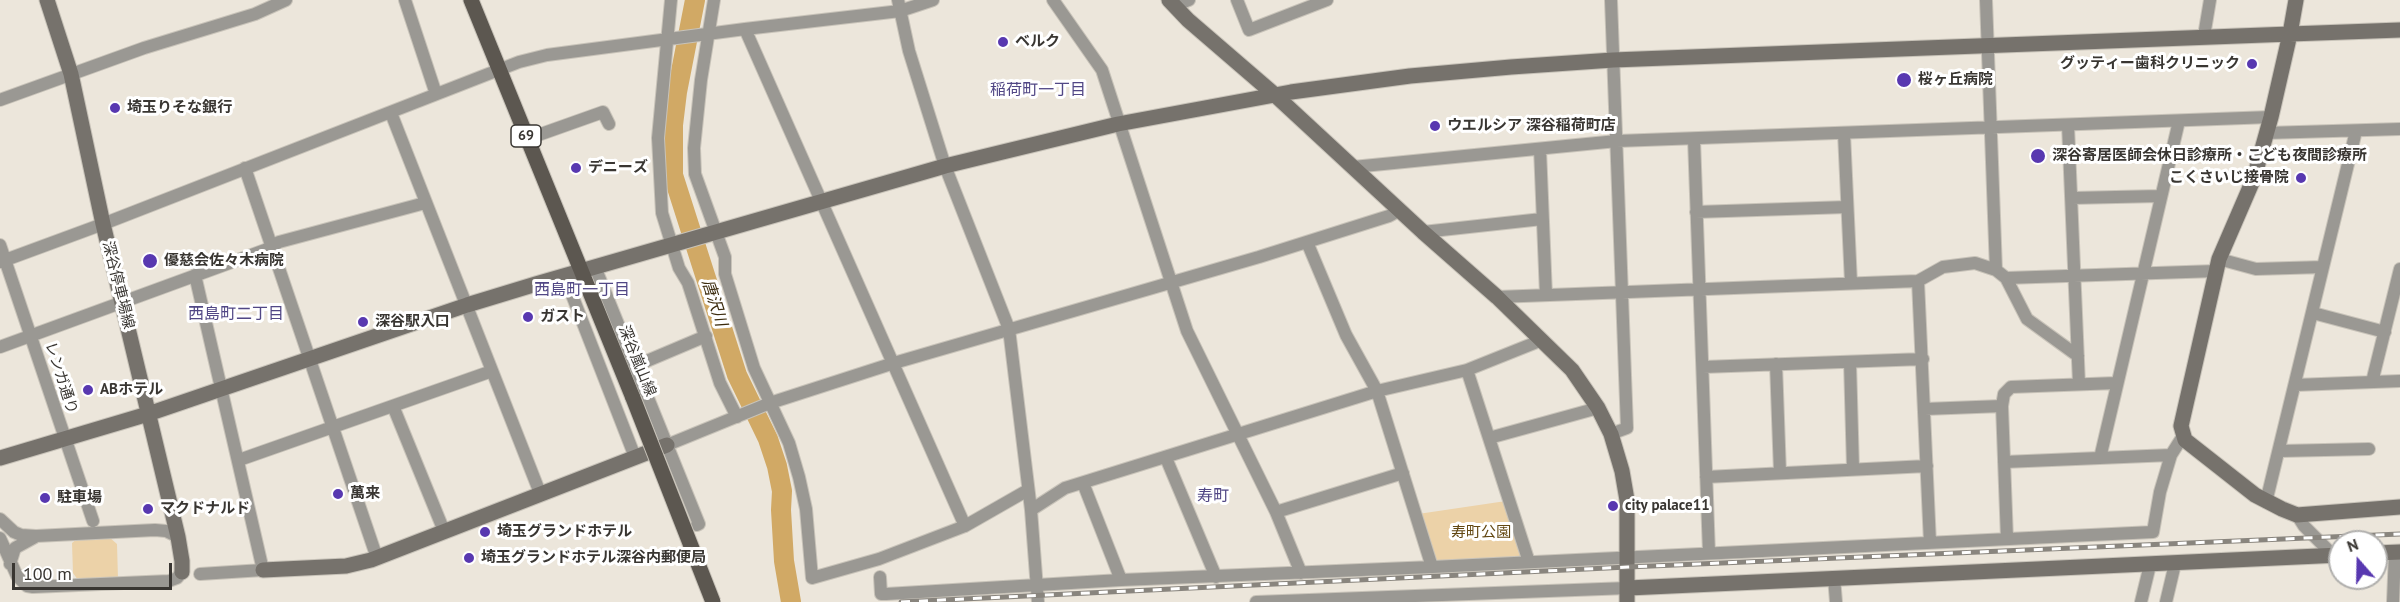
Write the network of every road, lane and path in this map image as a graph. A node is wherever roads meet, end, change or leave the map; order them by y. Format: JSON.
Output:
{"nodes":[{"id":1,"x":47,"y":0,"type":"edge"},
{"id":2,"x":286,"y":0,"type":"edge"},
{"id":3,"x":405,"y":0,"type":"edge"},
{"id":4,"x":471,"y":0,"type":"edge"},
{"id":5,"x":671,"y":0,"type":"edge"},
{"id":6,"x":714,"y":0,"type":"edge"},
{"id":7,"x":933,"y":0,"type":"edge"},
{"id":8,"x":1053,"y":0,"type":"edge"},
{"id":9,"x":1237,"y":0,"type":"edge"},
{"id":10,"x":1327,"y":0,"type":"edge"},
{"id":11,"x":1611,"y":0,"type":"edge"},
{"id":12,"x":1986,"y":0,"type":"edge"},
{"id":13,"x":2210,"y":0,"type":"edge"},
{"id":14,"x":2296,"y":0,"type":"edge"},
{"id":15,"x":1177,"y":2,"type":"edge"},
{"id":16,"x":899,"y":5,"type":"edge"},
{"id":17,"x":745,"y":28,"type":"junction"},
{"id":18,"x":2400,"y":30,"type":"edge"},
{"id":19,"x":707,"y":34,"type":"junction"},
{"id":20,"x":2290,"y":34,"type":"junction"},
{"id":21,"x":2204,"y":36,"type":"junction"},
{"id":22,"x":669,"y":40,"type":"junction"},
{"id":23,"x":1988,"y":45,"type":"junction"},
{"id":24,"x":1613,"y":60,"type":"junction"},
{"id":25,"x":498,"y":68,"type":"junction"},
{"id":26,"x":71,"y":74,"type":"junction"},
{"id":27,"x":436,"y":94,"type":"junction"},
{"id":28,"x":1275,"y":95,"type":"junction"},
{"id":29,"x":0,"y":100,"type":"edge"},
{"id":30,"x":391,"y":112,"type":"junction"},
{"id":31,"x":2271,"y":117,"type":"junction"},
{"id":32,"x":2179,"y":121,"type":"junction"},
{"id":33,"x":609,"y":124,"type":"dead end"},
{"id":34,"x":1118,"y":124,"type":"junction"},
{"id":35,"x":2068,"y":125,"type":"junction"},
{"id":36,"x":1991,"y":127,"type":"junction"},
{"id":37,"x":2400,"y":129,"type":"edge"},
{"id":38,"x":2356,"y":131,"type":"junction"},
{"id":39,"x":1844,"y":133,"type":"junction"},
{"id":40,"x":2266,"y":133,"type":"junction"},
{"id":41,"x":527,"y":139,"type":"junction"},
{"id":42,"x":1694,"y":139,"type":"junction"},
{"id":43,"x":1617,"y":141,"type":"junction"},
{"id":44,"x":1540,"y":149,"type":"junction"},
{"id":45,"x":945,"y":166,"type":"junction"},
{"id":46,"x":1353,"y":166,"type":"junction"},
{"id":47,"x":245,"y":168,"type":"junction"},
{"id":48,"x":2160,"y":196,"type":"junction"},
{"id":49,"x":2072,"y":198,"type":"junction"},
{"id":50,"x":821,"y":201,"type":"junction"},
{"id":51,"x":425,"y":203,"type":"junction"},
{"id":52,"x":1847,"y":207,"type":"junction"},
{"id":53,"x":1400,"y":210,"type":"junction"},
{"id":54,"x":1696,"y":212,"type":"junction"},
{"id":55,"x":1542,"y":219,"type":"junction"},
{"id":56,"x":103,"y":224,"type":"junction"},
{"id":57,"x":714,"y":232,"type":"junction"},
{"id":58,"x":1423,"y":232,"type":"junction"},
{"id":59,"x":1307,"y":242,"type":"junction"},
{"id":60,"x":0,"y":244,"type":"edge"},
{"id":61,"x":673,"y":244,"type":"junction"},
{"id":62,"x":272,"y":246,"type":"junction"},
{"id":63,"x":3,"y":261,"type":"edge"},
{"id":64,"x":2218,"y":265,"type":"junction"},
{"id":65,"x":2323,"y":267,"type":"junction"},
{"id":66,"x":588,"y":269,"type":"junction"},
{"id":67,"x":2400,"y":269,"type":"edge"},
{"id":68,"x":2143,"y":272,"type":"junction"},
{"id":69,"x":2001,"y":274,"type":"junction"},
{"id":70,"x":195,"y":275,"type":"junction"},
{"id":71,"x":2075,"y":276,"type":"junction"},
{"id":72,"x":1918,"y":281,"type":"junction"},
{"id":73,"x":1170,"y":282,"type":"junction"},
{"id":74,"x":1851,"y":283,"type":"junction"},
{"id":75,"x":1699,"y":289,"type":"junction"},
{"id":76,"x":1623,"y":292,"type":"junction"},
{"id":77,"x":572,"y":295,"type":"dead end"},
{"id":78,"x":1546,"y":296,"type":"junction"},
{"id":79,"x":1497,"y":297,"type":"junction"},
{"id":80,"x":122,"y":302,"type":"junction"},
{"id":81,"x":466,"y":305,"type":"junction"},
{"id":82,"x":2313,"y":313,"type":"junction"},
{"id":83,"x":1009,"y":329,"type":"junction"},
{"id":84,"x":2385,"y":332,"type":"junction"},
{"id":85,"x":32,"y":335,"type":"junction"},
{"id":86,"x":706,"y":336,"type":"junction"},
{"id":87,"x":1542,"y":340,"type":"junction"},
{"id":88,"x":0,"y":347,"type":"edge"},
{"id":89,"x":2078,"y":356,"type":"junction"},
{"id":90,"x":310,"y":359,"type":"junction"},
{"id":91,"x":1923,"y":359,"type":"junction"},
{"id":92,"x":1850,"y":362,"type":"junction"},
{"id":93,"x":894,"y":363,"type":"junction"},
{"id":94,"x":1776,"y":364,"type":"junction"},
{"id":95,"x":635,"y":366,"type":"junction"},
{"id":96,"x":1702,"y":367,"type":"junction"},
{"id":97,"x":1467,"y":370,"type":"junction"},
{"id":98,"x":492,"y":371,"type":"junction"},
{"id":99,"x":2400,"y":381,"type":"edge"},
{"id":100,"x":2372,"y":382,"type":"junction"},
{"id":101,"x":2116,"y":383,"type":"junction"},
{"id":102,"x":2079,"y":384,"type":"junction"},
{"id":103,"x":2295,"y":385,"type":"junction"},
{"id":104,"x":222,"y":390,"type":"junction"},
{"id":105,"x":1377,"y":391,"type":"junction"},
{"id":106,"x":768,"y":404,"type":"junction"},
{"id":107,"x":393,"y":406,"type":"junction"},
{"id":108,"x":2002,"y":406,"type":"junction"},
{"id":109,"x":1598,"y":408,"type":"junction"},
{"id":110,"x":1925,"y":409,"type":"junction"},
{"id":111,"x":148,"y":414,"type":"junction"},
{"id":112,"x":739,"y":416,"type":"junction"},
{"id":113,"x":332,"y":427,"type":"junction"},
{"id":114,"x":1237,"y":434,"type":"junction"},
{"id":115,"x":1611,"y":434,"type":"junction"},
{"id":116,"x":2183,"y":436,"type":"junction"},
{"id":117,"x":1489,"y":438,"type":"junction"},
{"id":118,"x":65,"y":439,"type":"junction"},
{"id":119,"x":667,"y":445,"type":"junction"},
{"id":120,"x":2369,"y":449,"type":"dead end"},
{"id":121,"x":2280,"y":450,"type":"junction"},
{"id":122,"x":2171,"y":455,"type":"junction"},
{"id":123,"x":635,"y":457,"type":"junction"},
{"id":124,"x":0,"y":458,"type":"edge"},
{"id":125,"x":1166,"y":458,"type":"junction"},
{"id":126,"x":2100,"y":458,"type":"junction"},
{"id":127,"x":239,"y":460,"type":"junction"},
{"id":128,"x":2004,"y":462,"type":"junction"},
{"id":129,"x":1927,"y":466,"type":"junction"},
{"id":130,"x":1853,"y":469,"type":"junction"},
{"id":131,"x":1403,"y":473,"type":"junction"},
{"id":132,"x":1780,"y":473,"type":"junction"},
{"id":133,"x":1706,"y":477,"type":"junction"},
{"id":134,"x":1083,"y":483,"type":"junction"},
{"id":135,"x":1028,"y":490,"type":"junction"},
{"id":136,"x":540,"y":493,"type":"junction"},
{"id":137,"x":169,"y":499,"type":"junction"},
{"id":138,"x":2266,"y":502,"type":"junction"},
{"id":139,"x":2400,"y":507,"type":"edge"},
{"id":140,"x":1031,"y":510,"type":"junction"},
{"id":141,"x":1276,"y":512,"type":"junction"},
{"id":142,"x":2297,"y":515,"type":"junction"},
{"id":143,"x":0,"y":519,"type":"edge"},
{"id":144,"x":93,"y":521,"type":"dead end"},
{"id":145,"x":697,"y":525,"type":"dead end"},
{"id":146,"x":965,"y":526,"type":"junction"},
{"id":147,"x":155,"y":530,"type":"junction"},
{"id":148,"x":444,"y":531,"type":"junction"},
{"id":149,"x":36,"y":536,"type":"junction"},
{"id":150,"x":178,"y":537,"type":"junction"},
{"id":151,"x":0,"y":538,"type":"edge"},
{"id":152,"x":2007,"y":539,"type":"junction"},
{"id":153,"x":1930,"y":543,"type":"junction"},
{"id":154,"x":2328,"y":548,"type":"edge"},
{"id":155,"x":2398,"y":552,"type":"edge"},
{"id":156,"x":1709,"y":553,"type":"junction"},
{"id":157,"x":1628,"y":556,"type":"junction"},
{"id":158,"x":2328,"y":556,"type":"edge"},
{"id":159,"x":377,"y":558,"type":"junction"},
{"id":160,"x":1529,"y":562,"type":"junction"},
{"id":161,"x":10,"y":564,"type":"junction"},
{"id":162,"x":2175,"y":564,"type":"junction"},
{"id":163,"x":2150,"y":565,"type":"junction"},
{"id":164,"x":1432,"y":567,"type":"junction"},
{"id":165,"x":263,"y":570,"type":"junction"},
{"id":166,"x":182,"y":572,"type":"joint"},
{"id":167,"x":1301,"y":573,"type":"junction"},
{"id":168,"x":200,"y":574,"type":"dead end"},
{"id":169,"x":1216,"y":577,"type":"junction"},
{"id":170,"x":1834,"y":577,"type":"junction"},
{"id":171,"x":880,"y":578,"type":"dead end"},
{"id":172,"x":1121,"y":580,"type":"junction"},
{"id":173,"x":1037,"y":586,"type":"junction"},
{"id":174,"x":1628,"y":595,"type":"edge"},
{"id":175,"x":1446,"y":598,"type":"edge"},
{"id":176,"x":1303,"y":601,"type":"edge"},
{"id":177,"x":713,"y":602,"type":"edge"},
{"id":178,"x":1038,"y":602,"type":"edge"},
{"id":179,"x":1256,"y":602,"type":"edge"},
{"id":180,"x":1836,"y":602,"type":"edge"},
{"id":181,"x":2141,"y":602,"type":"edge"},
{"id":182,"x":2166,"y":602,"type":"edge"},
{"id":183,"x":2393,"y":602,"type":"edge"}],
"edges":[{"from":1,"to":26,"type":"street","name":"深谷停車場線"},
{"from":2,"to":26,"type":"street"},
{"from":3,"to":27,"type":"street"},
{"from":4,"to":25,"type":"main road","name":"深谷嵐山線","number":"69"},
{"from":5,"to":22,"type":"street"},
{"from":6,"to":19,"type":"street"},
{"from":7,"to":16,"type":"street"},
{"from":8,"to":34,"type":"street"},
{"from":9,"to":10,"type":"street"},
{"from":11,"to":24,"type":"street"},
{"from":12,"to":23,"type":"street"},
{"from":13,"to":21,"type":"street"},
{"from":14,"to":20,"type":"street"},
{"from":15,"to":28,"type":"street"},
{"from":16,"to":17,"type":"street"},
{"from":16,"to":45,"type":"street"},
{"from":17,"to":19,"type":"street"},
{"from":17,"to":50,"type":"street"},
{"from":18,"to":20,"type":"street"},
{"from":19,"to":22,"type":"street"},
{"from":19,"to":57,"type":"street"},
{"from":20,"to":21,"type":"street"},
{"from":20,"to":31,"type":"street"},
{"from":21,"to":23,"type":"street"},
{"from":22,"to":25,"type":"street"},
{"from":22,"to":61,"type":"street"},
{"from":23,"to":24,"type":"street"},
{"from":23,"to":36,"type":"street"},
{"from":24,"to":28,"type":"street"},
{"from":24,"to":43,"type":"street"},
{"from":25,"to":27,"type":"street"},
{"from":25,"to":41,"type":"main road","name":"深谷嵐山線","number":"69"},
{"from":26,"to":29,"type":"street"},
{"from":26,"to":56,"type":"street","name":"深谷停車場線"},
{"from":27,"to":30,"type":"street"},
{"from":28,"to":34,"type":"street"},
{"from":28,"to":46,"type":"street"},
{"from":30,"to":47,"type":"street"},
{"from":30,"to":51,"type":"street"},
{"from":31,"to":32,"type":"street"},
{"from":31,"to":40,"type":"street"},
{"from":32,"to":35,"type":"street"},
{"from":32,"to":48,"type":"street"},
{"from":33,"to":41,"type":"street"},
{"from":34,"to":45,"type":"street"},
{"from":34,"to":73,"type":"street"},
{"from":35,"to":36,"type":"street"},
{"from":35,"to":49,"type":"street"},
{"from":36,"to":39,"type":"street"},
{"from":36,"to":69,"type":"street"},
{"from":37,"to":38,"type":"street"},
{"from":38,"to":40,"type":"street"},
{"from":38,"to":65,"type":"street"},
{"from":39,"to":42,"type":"street"},
{"from":39,"to":52,"type":"street"},
{"from":40,"to":64,"type":"street"},
{"from":41,"to":66,"type":"main road","name":"深谷嵐山線","number":"69"},
{"from":42,"to":43,"type":"street"},
{"from":42,"to":54,"type":"street"},
{"from":43,"to":44,"type":"street"},
{"from":43,"to":76,"type":"street"},
{"from":44,"to":46,"type":"street"},
{"from":44,"to":55,"type":"street"},
{"from":45,"to":50,"type":"street"},
{"from":45,"to":83,"type":"street"},
{"from":46,"to":53,"type":"street"},
{"from":47,"to":56,"type":"street"},
{"from":47,"to":62,"type":"street"},
{"from":48,"to":49,"type":"street"},
{"from":48,"to":68,"type":"street"},
{"from":49,"to":71,"type":"street"},
{"from":50,"to":57,"type":"street"},
{"from":50,"to":93,"type":"street"},
{"from":51,"to":62,"type":"street"},
{"from":51,"to":81,"type":"street"},
{"from":52,"to":54,"type":"street"},
{"from":52,"to":74,"type":"street"},
{"from":53,"to":58,"type":"street"},
{"from":53,"to":59,"type":"street"},
{"from":54,"to":75,"type":"street"},
{"from":55,"to":58,"type":"street"},
{"from":55,"to":78,"type":"street"},
{"from":56,"to":63,"type":"street"},
{"from":56,"to":80,"type":"street","name":"深谷停車場線"},
{"from":57,"to":61,"type":"street"},
{"from":57,"to":106,"type":"street"},
{"from":58,"to":79,"type":"street"},
{"from":59,"to":73,"type":"street"},
{"from":59,"to":105,"type":"street"},
{"from":60,"to":63,"type":"street","name":"レンガ通り"},
{"from":61,"to":66,"type":"street"},
{"from":61,"to":86,"type":"street"},
{"from":62,"to":70,"type":"street"},
{"from":62,"to":90,"type":"street"},
{"from":63,"to":85,"type":"street","name":"レンガ通り"},
{"from":64,"to":65,"type":"street"},
{"from":64,"to":68,"type":"street"},
{"from":64,"to":116,"type":"street"},
{"from":65,"to":82,"type":"street"},
{"from":66,"to":81,"type":"street"},
{"from":66,"to":95,"type":"street"},
{"from":66,"to":177,"type":"main road","name":"深谷嵐山線","number":"69","bridge":true},
{"from":67,"to":84,"type":"street"},
{"from":68,"to":71,"type":"street"},
{"from":68,"to":101,"type":"street"},
{"from":69,"to":71,"type":"street"},
{"from":69,"to":72,"type":"street"},
{"from":69,"to":89,"type":"street"},
{"from":70,"to":80,"type":"street"},
{"from":70,"to":104,"type":"street"},
{"from":71,"to":89,"type":"street"},
{"from":72,"to":74,"type":"street"},
{"from":72,"to":91,"type":"street"},
{"from":73,"to":83,"type":"street"},
{"from":73,"to":114,"type":"street"},
{"from":74,"to":75,"type":"street"},
{"from":75,"to":76,"type":"street"},
{"from":75,"to":96,"type":"street"},
{"from":76,"to":78,"type":"street"},
{"from":76,"to":115,"type":"street"},
{"from":77,"to":123,"type":"street"},
{"from":78,"to":79,"type":"street"},
{"from":79,"to":87,"type":"street"},
{"from":80,"to":85,"type":"street"},
{"from":80,"to":111,"type":"street","name":"深谷停車場線"},
{"from":81,"to":90,"type":"street"},
{"from":81,"to":98,"type":"street"},
{"from":82,"to":84,"type":"street"},
{"from":82,"to":103,"type":"street"},
{"from":83,"to":93,"type":"street"},
{"from":83,"to":135,"type":"street"},
{"from":84,"to":100,"type":"street"},
{"from":85,"to":88,"type":"street"},
{"from":85,"to":118,"type":"street","name":"レンガ通り"},
{"from":86,"to":95,"type":"street"},
{"from":86,"to":112,"type":"street"},
{"from":87,"to":97,"type":"street"},
{"from":87,"to":109,"type":"street"},
{"from":89,"to":102,"type":"street"},
{"from":90,"to":104,"type":"street"},
{"from":90,"to":113,"type":"street"},
{"from":91,"to":92,"type":"street"},
{"from":91,"to":110,"type":"street"},
{"from":92,"to":94,"type":"street"},
{"from":92,"to":130,"type":"street"},
{"from":93,"to":106,"type":"street"},
{"from":93,"to":146,"type":"street"},
{"from":94,"to":96,"type":"street"},
{"from":94,"to":132,"type":"street"},
{"from":95,"to":119,"type":"street"},
{"from":96,"to":133,"type":"street"},
{"from":97,"to":105,"type":"street"},
{"from":97,"to":117,"type":"street"},
{"from":98,"to":107,"type":"street"},
{"from":98,"to":136,"type":"street"},
{"from":99,"to":100,"type":"street"},
{"from":100,"to":103,"type":"street"},
{"from":101,"to":102,"type":"street"},
{"from":101,"to":126,"type":"street"},
{"from":102,"to":108,"type":"street"},
{"from":103,"to":121,"type":"street"},
{"from":104,"to":111,"type":"street"},
{"from":104,"to":127,"type":"street"},
{"from":105,"to":114,"type":"street"},
{"from":105,"to":131,"type":"street"},
{"from":106,"to":112,"type":"street"},
{"from":106,"to":146,"type":"street"},
{"from":107,"to":113,"type":"street"},
{"from":107,"to":148,"type":"street"},
{"from":108,"to":110,"type":"street"},
{"from":108,"to":128,"type":"street"},
{"from":109,"to":115,"type":"street"},
{"from":109,"to":117,"type":"street"},
{"from":110,"to":129,"type":"street"},
{"from":111,"to":118,"type":"street"},
{"from":111,"to":137,"type":"street","name":"深谷停車場線"},
{"from":112,"to":119,"type":"street"},
{"from":113,"to":127,"type":"street"},
{"from":113,"to":159,"type":"street"},
{"from":114,"to":125,"type":"street"},
{"from":114,"to":141,"type":"street"},
{"from":115,"to":157,"type":"street"},
{"from":116,"to":122,"type":"street"},
{"from":116,"to":138,"type":"street"},
{"from":117,"to":160,"type":"street"},
{"from":118,"to":124,"type":"street"},
{"from":118,"to":144,"type":"street","name":"レンガ通り"},
{"from":119,"to":123,"type":"street"},
{"from":119,"to":145,"type":"street"},
{"from":120,"to":121,"type":"street"},
{"from":121,"to":138,"type":"street"},
{"from":122,"to":126,"type":"street"},
{"from":122,"to":152,"type":"street"},
{"from":123,"to":136,"type":"street"},
{"from":125,"to":134,"type":"street"},
{"from":125,"to":169,"type":"street"},
{"from":126,"to":128,"type":"street"},
{"from":127,"to":165,"type":"street"},
{"from":128,"to":152,"type":"street"},
{"from":129,"to":130,"type":"street"},
{"from":129,"to":153,"type":"street"},
{"from":130,"to":132,"type":"street"},
{"from":131,"to":141,"type":"street"},
{"from":131,"to":164,"type":"street"},
{"from":132,"to":133,"type":"street"},
{"from":133,"to":156,"type":"street"},
{"from":134,"to":140,"type":"street"},
{"from":134,"to":172,"type":"street"},
{"from":135,"to":140,"type":"street"},
{"from":135,"to":146,"type":"street"},
{"from":136,"to":148,"type":"street"},
{"from":137,"to":147,"type":"street"},
{"from":137,"to":150,"type":"street","name":"深谷停車場線"},
{"from":138,"to":142,"type":"street"},
{"from":139,"to":142,"type":"street"},
{"from":140,"to":173,"type":"street"},
{"from":141,"to":167,"type":"street"},
{"from":142,"to":154,"type":"street"},
{"from":143,"to":149,"type":"street"},
{"from":147,"to":149,"type":"street"},
{"from":147,"to":150,"type":"street"},
{"from":148,"to":159,"type":"street"},
{"from":149,"to":161,"type":"street"},
{"from":150,"to":166,"type":"street","name":"深谷停車場線"},
{"from":151,"to":161,"type":"street"},
{"from":152,"to":153,"type":"street"},
{"from":153,"to":156,"type":"street"},
{"from":155,"to":183,"type":"street"},
{"from":156,"to":157,"type":"street"},
{"from":157,"to":160,"type":"street"},
{"from":157,"to":174,"type":"street"},
{"from":158,"to":162,"type":"street"},
{"from":159,"to":165,"type":"street"},
{"from":160,"to":164,"type":"street"},
{"from":161,"to":166,"type":"street"},
{"from":162,"to":163,"type":"street"},
{"from":162,"to":182,"type":"street"},
{"from":163,"to":170,"type":"street"},
{"from":163,"to":181,"type":"street"},
{"from":164,"to":167,"type":"street"},
{"from":165,"to":168,"type":"street"},
{"from":167,"to":169,"type":"street"},
{"from":169,"to":172,"type":"street"},
{"from":170,"to":174,"type":"street"},
{"from":170,"to":180,"type":"street"},
{"from":171,"to":173,"type":"street"},
{"from":172,"to":173,"type":"street"},
{"from":173,"to":178,"type":"street"},
{"from":174,"to":175,"type":"street"},
{"from":175,"to":176,"type":"street"},
{"from":176,"to":179,"type":"street"}]}
